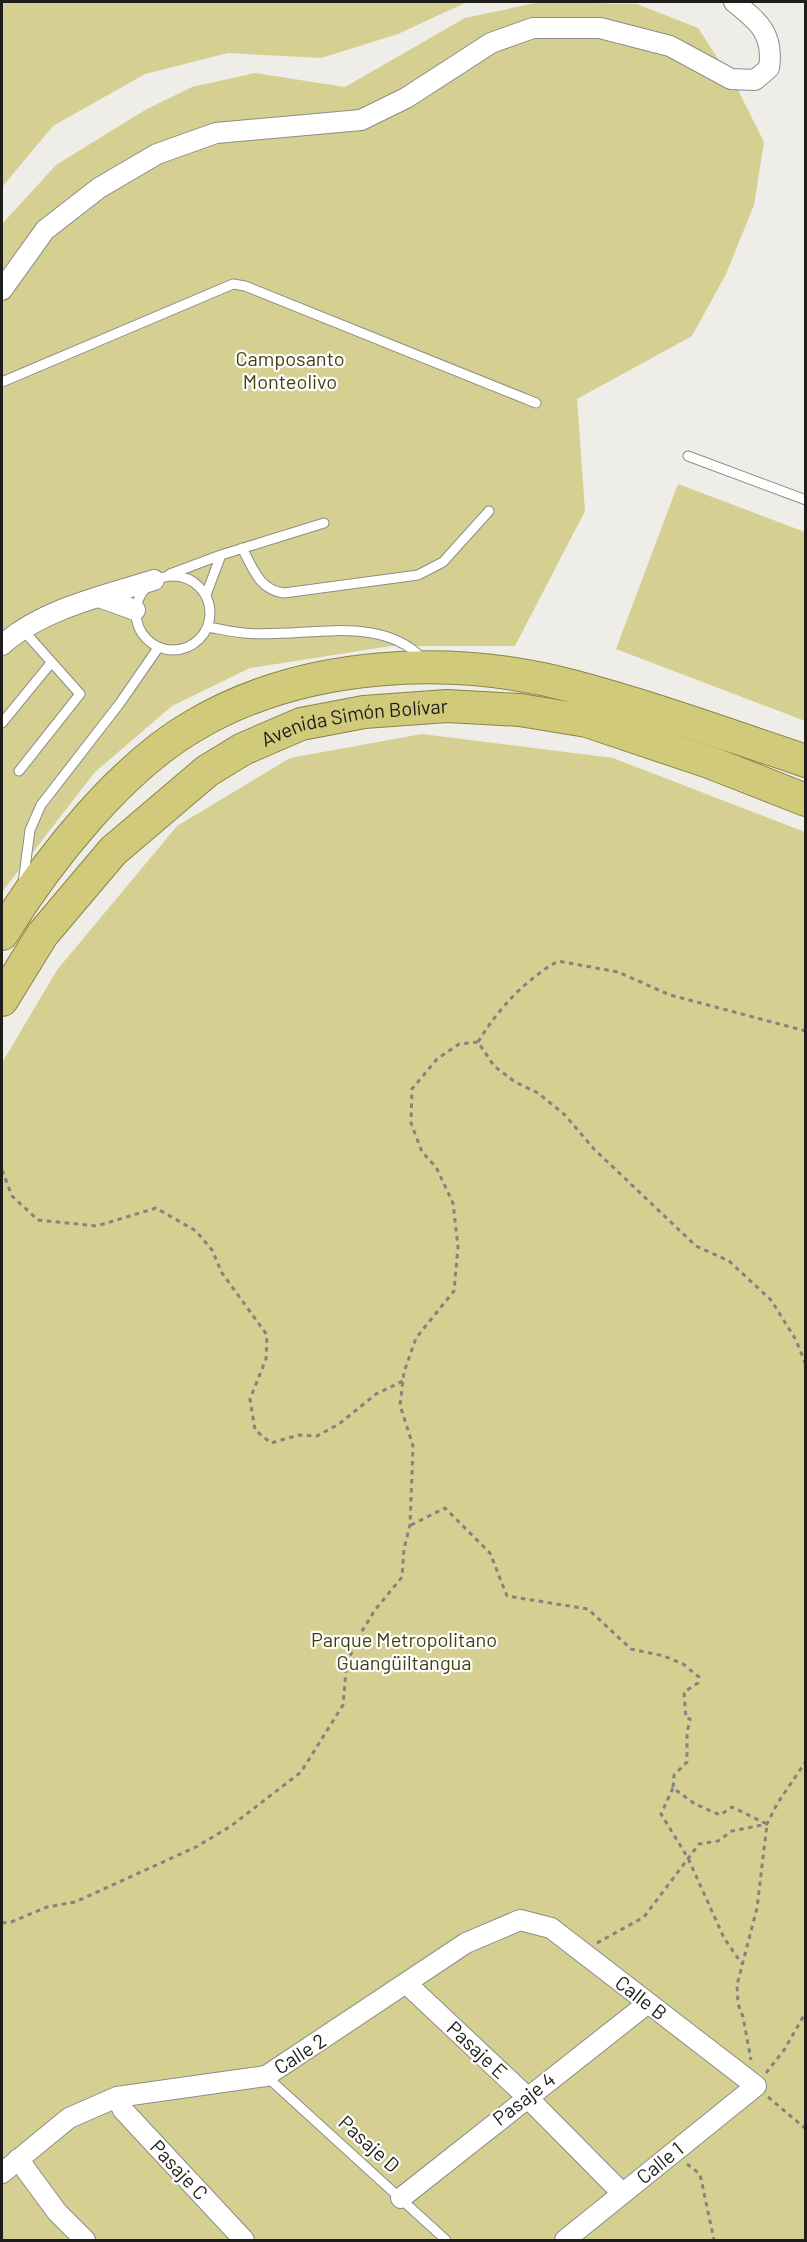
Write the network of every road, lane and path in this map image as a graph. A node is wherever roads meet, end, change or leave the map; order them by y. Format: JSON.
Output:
{"nodes":[{"id":1,"x":734,"y":2,"type":"edge"},
{"id":2,"x":2,"y":290,"type":"edge"},
{"id":3,"x":2,"y":382,"type":"edge"},
{"id":4,"x":536,"y":403,"type":"dead end"},
{"id":5,"x":688,"y":456,"type":"dead end"},
{"id":6,"x":806,"y":500,"type":"edge"},
{"id":7,"x":489,"y":511,"type":"dead end"},
{"id":8,"x":324,"y":523,"type":"dead end"},
{"id":9,"x":242,"y":548,"type":"junction"},
{"id":10,"x":221,"y":555,"type":"junction"},
{"id":11,"x":160,"y":578,"type":"junction"},
{"id":12,"x":206,"y":595,"type":"junction"},
{"id":13,"x":99,"y":597,"type":"junction"},
{"id":14,"x":135,"y":610,"type":"junction"},
{"id":15,"x":208,"y":627,"type":"junction"},
{"id":16,"x":21,"y":628,"type":"junction"},
{"id":17,"x":2,"y":645,"type":"edge"},
{"id":18,"x":158,"y":648,"type":"junction"},
{"id":19,"x":51,"y":663,"type":"junction"},
{"id":20,"x":429,"y":665,"type":"junction"},
{"id":21,"x":2,"y":723,"type":"edge"},
{"id":22,"x":806,"y":761,"type":"edge"},
{"id":23,"x":19,"y":771,"type":"dead end"},
{"id":24,"x":806,"y":800,"type":"edge"},
{"id":25,"x":22,"y":901,"type":"junction"},
{"id":26,"x":2,"y":934,"type":"edge"},
{"id":27,"x":2,"y":1000,"type":"edge"},
{"id":28,"x":806,"y":1031,"type":"edge"},
{"id":29,"x":478,"y":1042,"type":"junction"},
{"id":30,"x":2,"y":1170,"type":"edge"},
{"id":31,"x":806,"y":1365,"type":"edge"},
{"id":32,"x":403,"y":1381,"type":"junction"},
{"id":33,"x":410,"y":1525,"type":"junction"},
{"id":34,"x":806,"y":1761,"type":"edge"},
{"id":35,"x":674,"y":1788,"type":"junction"},
{"id":36,"x":767,"y":1824,"type":"junction"},
{"id":37,"x":688,"y":1858,"type":"junction"},
{"id":38,"x":520,"y":1920,"type":"joint"},
{"id":39,"x":2,"y":1923,"type":"edge"},
{"id":40,"x":575,"y":1947,"type":"junction"},
{"id":41,"x":742,"y":1965,"type":"junction"},
{"id":42,"x":407,"y":1984,"type":"junction"},
{"id":43,"x":648,"y":2003,"type":"junction"},
{"id":44,"x":806,"y":2012,"type":"edge"},
{"id":45,"x":266,"y":2076,"type":"junction"},
{"id":46,"x":756,"y":2086,"type":"junction"},
{"id":47,"x":526,"y":2096,"type":"junction"},
{"id":48,"x":117,"y":2097,"type":"junction"},
{"id":49,"x":806,"y":2129,"type":"edge"},
{"id":50,"x":687,"y":2141,"type":"junction"},
{"id":51,"x":18,"y":2159,"type":"junction"},
{"id":52,"x":2,"y":2173,"type":"edge"},
{"id":53,"x":622,"y":2193,"type":"junction"},
{"id":54,"x":401,"y":2198,"type":"junction"},
{"id":55,"x":85,"y":2241,"type":"edge"},
{"id":56,"x":244,"y":2241,"type":"edge"},
{"id":57,"x":446,"y":2241,"type":"edge"},
{"id":58,"x":565,"y":2241,"type":"edge"},
{"id":59,"x":714,"y":2241,"type":"edge"}],
"edges":[{"from":1,"to":2,"type":"street"},
{"from":3,"to":4,"type":"lane"},
{"from":5,"to":6,"type":"lane"},
{"from":7,"to":9,"type":"lane"},
{"from":8,"to":9,"type":"lane"},
{"from":9,"to":10,"type":"lane"},
{"from":10,"to":11,"type":"lane"},
{"from":10,"to":12,"type":"lane"},
{"from":11,"to":12,"type":"lane"},
{"from":11,"to":13,"type":"street"},
{"from":11,"to":14,"type":"lane"},
{"from":12,"to":15,"type":"lane"},
{"from":13,"to":14,"type":"street"},
{"from":13,"to":16,"type":"street"},
{"from":14,"to":18,"type":"lane"},
{"from":15,"to":18,"type":"lane"},
{"from":15,"to":20,"type":"lane"},
{"from":16,"to":17,"type":"street"},
{"from":16,"to":19,"type":"lane"},
{"from":18,"to":25,"type":"lane"},
{"from":19,"to":21,"type":"lane"},
{"from":19,"to":23,"type":"lane"},
{"from":20,"to":22,"type":"highway","name":"Avenida Simón Bolívar"},
{"from":20,"to":25,"type":"highway","name":"Avenida Simón Bolívar"},
{"from":24,"to":27,"type":"highway","name":"Avenida Simón Bolívar"},
{"from":25,"to":26,"type":"highway","name":"Avenida Simón Bolívar"},
{"from":28,"to":29,"type":"path"},
{"from":29,"to":31,"type":"path"},
{"from":29,"to":32,"type":"path"},
{"from":30,"to":32,"type":"path"},
{"from":32,"to":33,"type":"path"},
{"from":33,"to":35,"type":"path"},
{"from":33,"to":39,"type":"path"},
{"from":34,"to":36,"type":"path"},
{"from":35,"to":36,"type":"path"},
{"from":35,"to":37,"type":"path"},
{"from":36,"to":37,"type":"path"},
{"from":36,"to":41,"type":"path"},
{"from":37,"to":40,"type":"path"},
{"from":37,"to":41,"type":"path"},
{"from":38,"to":40,"type":"street","name":"Calle B"},
{"from":38,"to":42,"type":"street","name":"Calle 2"},
{"from":40,"to":43,"type":"street","name":"Calle B"},
{"from":41,"to":46,"type":"path"},
{"from":42,"to":45,"type":"street","name":"Calle 2"},
{"from":42,"to":47,"type":"street","name":"Pasaje E"},
{"from":43,"to":46,"type":"street","name":"Calle B"},
{"from":43,"to":47,"type":"street","name":"Pasaje 4"},
{"from":44,"to":46,"type":"path"},
{"from":45,"to":48,"type":"street","name":"Calle 2"},
{"from":45,"to":54,"type":"lane","name":"Pasaje D"},
{"from":46,"to":49,"type":"path"},
{"from":46,"to":50,"type":"street","name":"Calle 1"},
{"from":47,"to":53,"type":"street","name":"Pasaje E"},
{"from":47,"to":54,"type":"street","name":"Pasaje 4"},
{"from":48,"to":51,"type":"street","name":"Calle 2"},
{"from":48,"to":56,"type":"street","name":"Pasaje C"},
{"from":50,"to":53,"type":"street","name":"Calle 1"},
{"from":50,"to":59,"type":"path"},
{"from":51,"to":52,"type":"street","name":"Calle 2"},
{"from":51,"to":55,"type":"street"},
{"from":53,"to":58,"type":"street","name":"Calle 1"},
{"from":54,"to":57,"type":"lane","name":"Pasaje D"}]}
